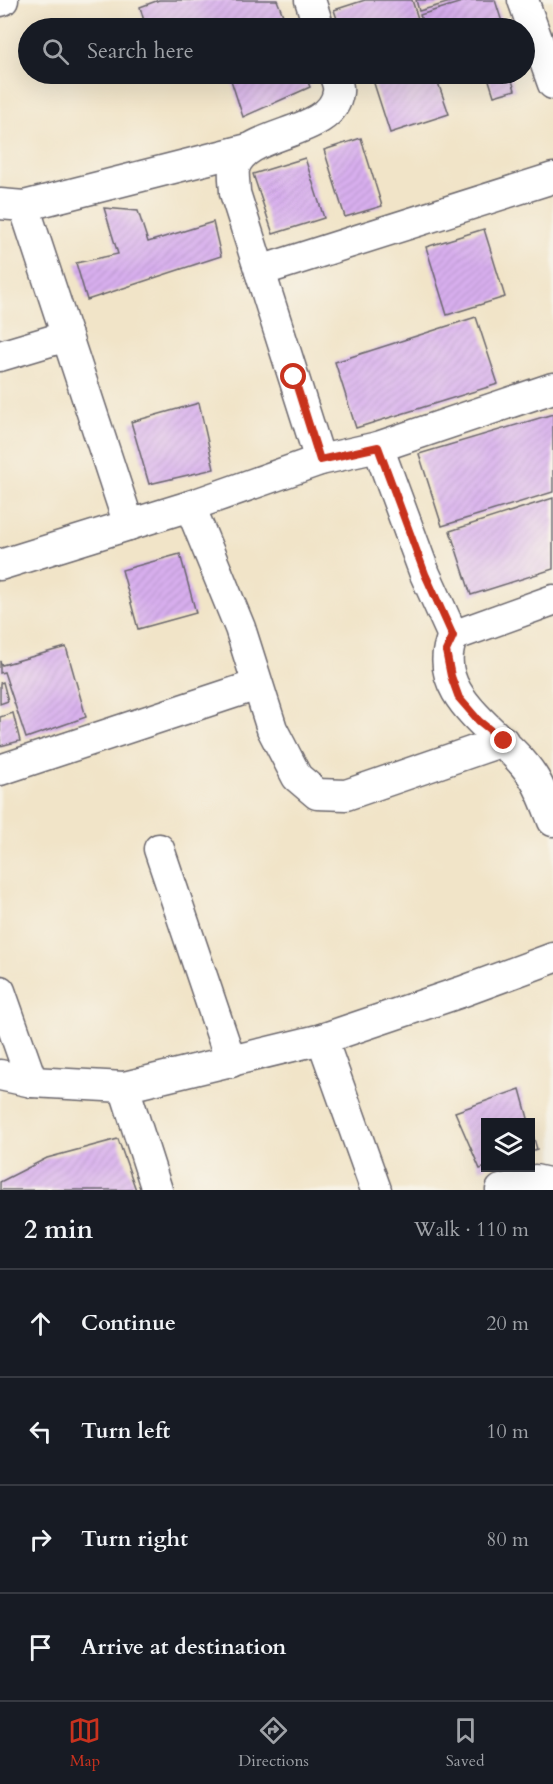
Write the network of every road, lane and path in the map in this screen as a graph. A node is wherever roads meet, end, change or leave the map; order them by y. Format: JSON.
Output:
{"nodes":[{"id":1,"x":310,"y":0,"type":"edge"},
{"id":2,"x":523,"y":0,"type":"edge"},
{"id":3,"x":316,"y":18,"type":"edge"},
{"id":4,"x":534,"y":18,"type":"edge"},
{"id":5,"x":535,"y":20,"type":"edge"},
{"id":6,"x":546,"y":38,"type":"edge"},
{"id":7,"x":337,"y":84,"type":"edge"},
{"id":8,"x":553,"y":84,"type":"edge"},
{"id":9,"x":248,"y":149,"type":"junction"},
{"id":10,"x":553,"y":178,"type":"edge"},
{"id":11,"x":12,"y":205,"type":"edge"},
{"id":12,"x":260,"y":271,"type":"junction"},
{"id":13,"x":67,"y":336,"type":"junction"},
{"id":14,"x":0,"y":356,"type":"edge"},
{"id":15,"x":553,"y":388,"type":"edge"},
{"id":16,"x":378,"y":447,"type":"junction"},
{"id":17,"x":320,"y":460,"type":"junction"},
{"id":18,"x":190,"y":506,"type":"junction"},
{"id":19,"x":129,"y":525,"type":"junction"},
{"id":20,"x":0,"y":565,"type":"edge"},
{"id":21,"x":553,"y":600,"type":"edge"},
{"id":22,"x":453,"y":636,"type":"junction"},
{"id":23,"x":257,"y":685,"type":"junction"},
{"id":24,"x":504,"y":741,"type":"junction"},
{"id":25,"x":0,"y":770,"type":"edge"},
{"id":26,"x":553,"y":821,"type":"edge"},
{"id":27,"x":159,"y":849,"type":"dead end"},
{"id":28,"x":553,"y":958,"type":"edge"},
{"id":29,"x":0,"y":991,"type":"edge"},
{"id":30,"x":322,"y":1039,"type":"junction"},
{"id":31,"x":231,"y":1062,"type":"junction"},
{"id":32,"x":0,"y":1075,"type":"edge"},
{"id":33,"x":32,"y":1082,"type":"junction"},
{"id":34,"x":124,"y":1088,"type":"junction"},
{"id":35,"x":553,"y":1184,"type":"edge"},
{"id":36,"x":157,"y":1190,"type":"edge"},
{"id":37,"x":376,"y":1190,"type":"edge"},
{"id":38,"x":501,"y":1190,"type":"edge"}],
"edges":[{"from":1,"to":3,"type":"street"},
{"from":2,"to":4,"type":"street"},
{"from":5,"to":6,"type":"street"},
{"from":6,"to":8,"type":"street"},
{"from":7,"to":9,"type":"street"},
{"from":9,"to":11,"type":"street"},
{"from":9,"to":12,"type":"street"},
{"from":10,"to":12,"type":"street"},
{"from":11,"to":13,"type":"street"},
{"from":12,"to":17,"type":"street"},
{"from":13,"to":14,"type":"street"},
{"from":13,"to":19,"type":"street"},
{"from":15,"to":16,"type":"street"},
{"from":16,"to":17,"type":"street"},
{"from":16,"to":22,"type":"street"},
{"from":17,"to":18,"type":"street"},
{"from":18,"to":19,"type":"street"},
{"from":18,"to":23,"type":"street"},
{"from":19,"to":20,"type":"street"},
{"from":21,"to":22,"type":"street"},
{"from":22,"to":24,"type":"street"},
{"from":23,"to":24,"type":"street"},
{"from":23,"to":25,"type":"street"},
{"from":24,"to":26,"type":"street"},
{"from":27,"to":31,"type":"street"},
{"from":28,"to":30,"type":"street"},
{"from":29,"to":33,"type":"street"},
{"from":30,"to":31,"type":"street"},
{"from":30,"to":37,"type":"street"},
{"from":31,"to":34,"type":"street"},
{"from":32,"to":33,"type":"street"},
{"from":33,"to":34,"type":"street"},
{"from":34,"to":36,"type":"street"},
{"from":35,"to":38,"type":"street"}]}
